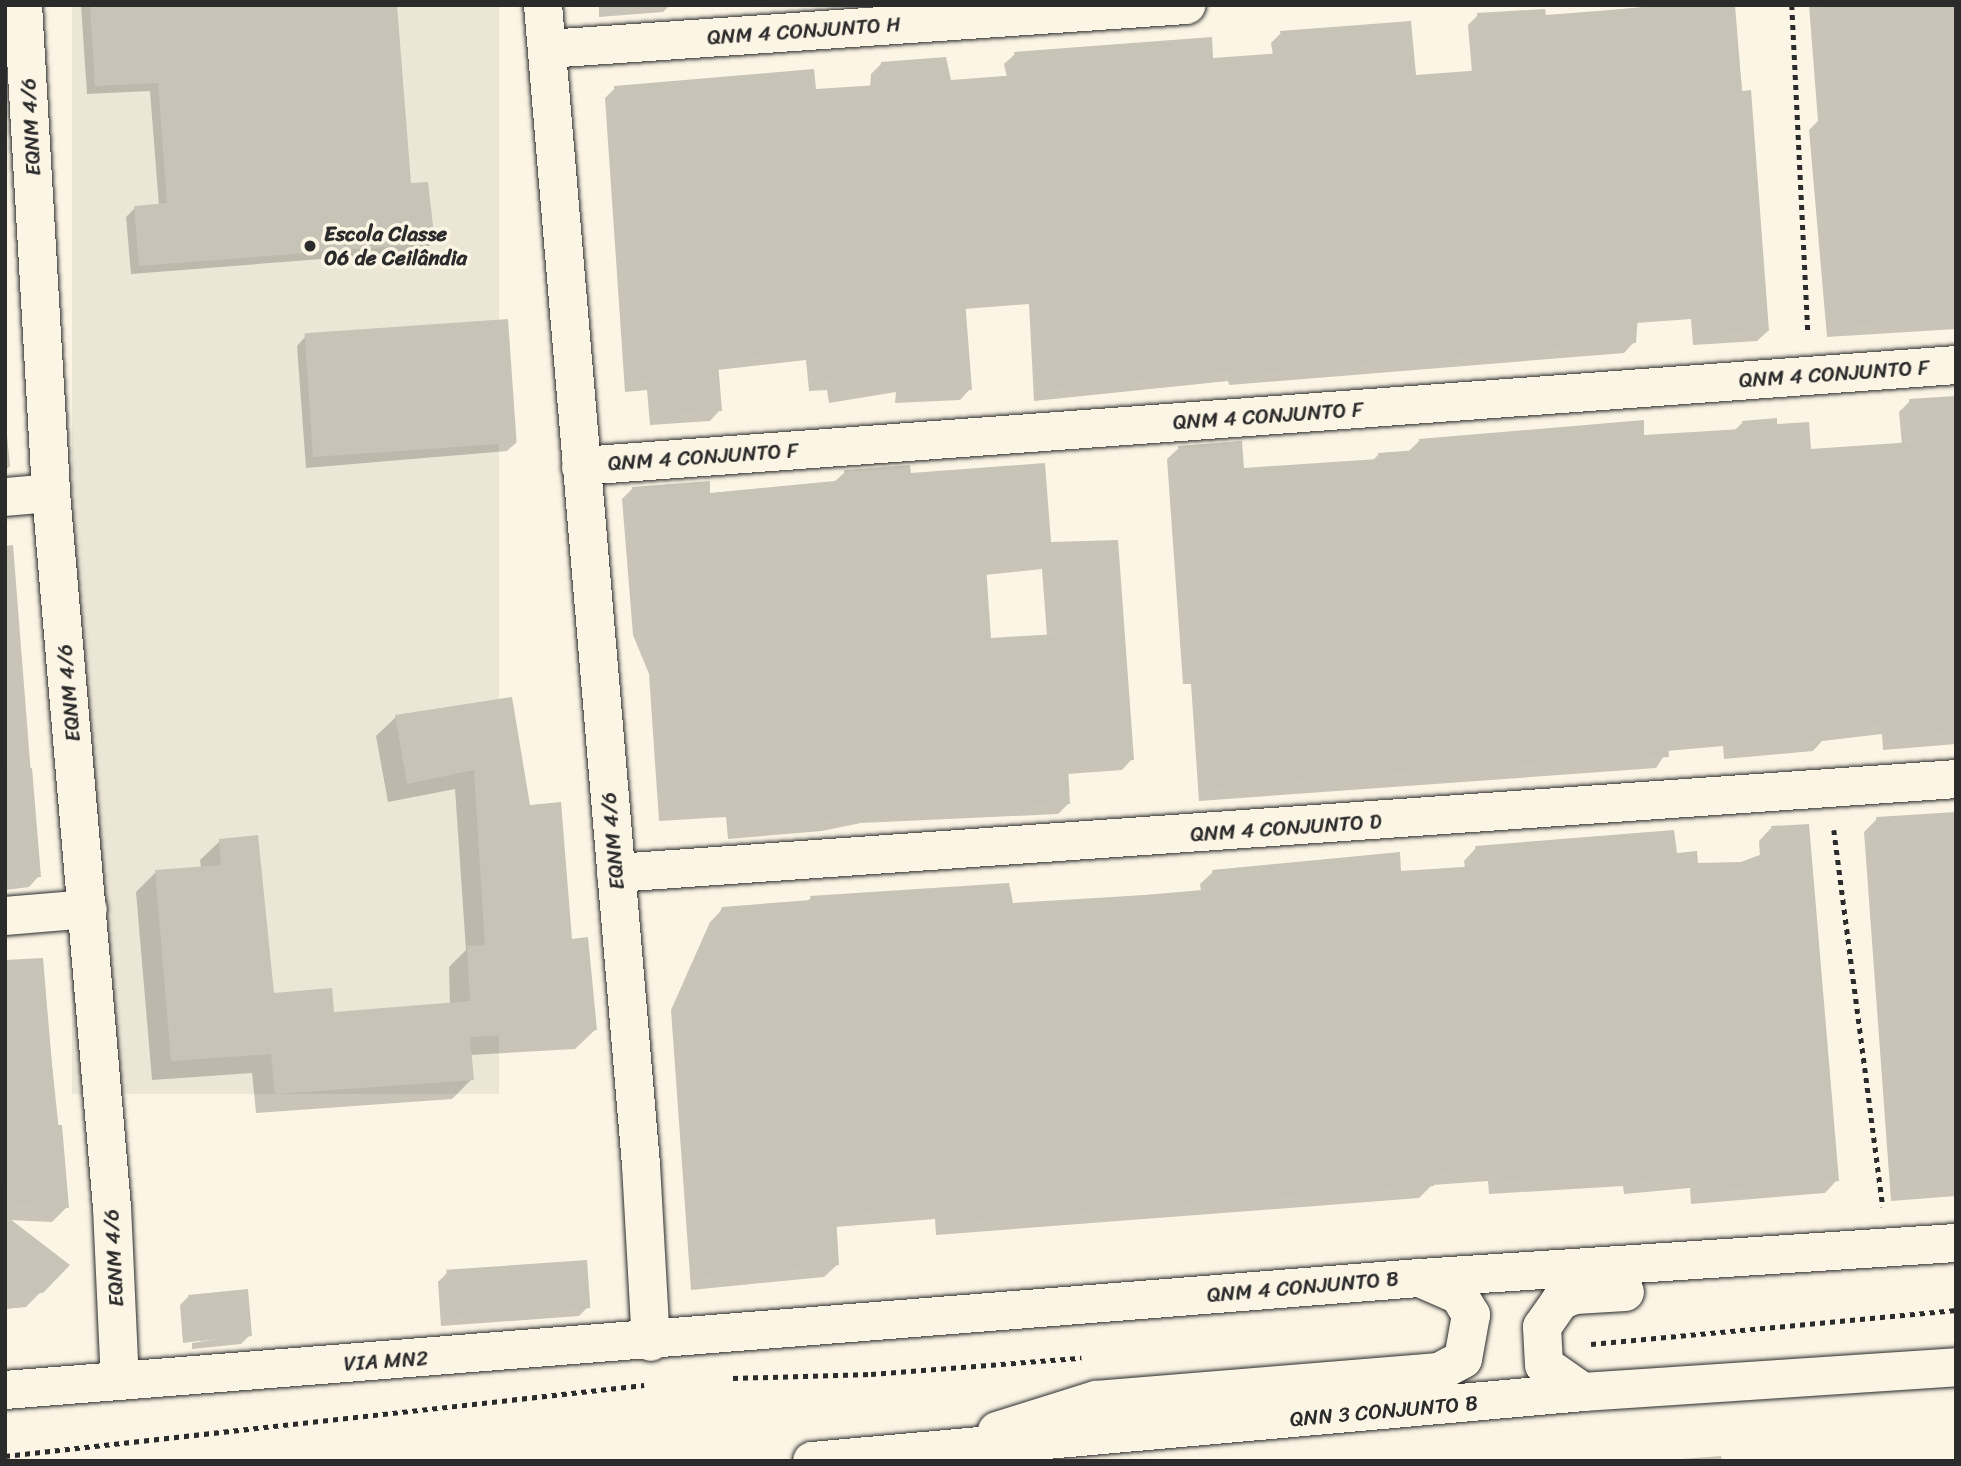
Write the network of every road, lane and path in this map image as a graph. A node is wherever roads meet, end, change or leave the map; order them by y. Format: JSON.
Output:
{"nodes":[{"id":1,"x":23,"y":5,"type":"edge"},
{"id":2,"x":544,"y":5,"type":"edge"},
{"id":3,"x":1186,"y":5,"type":"edge"},
{"id":4,"x":1792,"y":5,"type":"edge"},
{"id":5,"x":547,"y":49,"type":"junction"},
{"id":6,"x":18,"y":102,"type":"edge"},
{"id":7,"x":1956,"y":365,"type":"edge"},
{"id":8,"x":1810,"y":376,"type":"junction"},
{"id":9,"x":581,"y":466,"type":"junction"},
{"id":10,"x":51,"y":493,"type":"junction"},
{"id":11,"x":5,"y":497,"type":"edge"},
{"id":12,"x":1956,"y":779,"type":"edge"},
{"id":13,"x":1829,"y":791,"type":"junction"},
{"id":14,"x":615,"y":873,"type":"junction"},
{"id":15,"x":88,"y":909,"type":"junction"},
{"id":16,"x":5,"y":916,"type":"edge"},
{"id":17,"x":1956,"y":1243,"type":"edge"},
{"id":18,"x":1888,"y":1249,"type":"junction"},
{"id":19,"x":1956,"y":1253,"type":"edge"},
{"id":20,"x":1420,"y":1278,"type":"junction"},
{"id":21,"x":1956,"y":1310,"type":"edge"},
{"id":22,"x":651,"y":1342,"type":"junction"},
{"id":23,"x":1540,"y":1343,"type":"junction"},
{"id":24,"x":1089,"y":1357,"type":"dead end"},
{"id":25,"x":1956,"y":1367,"type":"edge"},
{"id":26,"x":718,"y":1379,"type":"dead end"},
{"id":27,"x":120,"y":1380,"type":"junction"},
{"id":28,"x":650,"y":1384,"type":"dead end"},
{"id":29,"x":5,"y":1390,"type":"edge"},
{"id":30,"x":1583,"y":1392,"type":"junction"},
{"id":31,"x":932,"y":1451,"type":"junction"},
{"id":32,"x":5,"y":1457,"type":"edge"},
{"id":33,"x":812,"y":1461,"type":"edge"}],
"edges":[{"from":1,"to":6,"type":"street","name":"EQNM 4/6"},
{"from":2,"to":5,"type":"street","name":"EQNM 4/6"},
{"from":3,"to":5,"type":"street","name":"QNM 4 CONJUNTO H"},
{"from":4,"to":8,"type":"path"},
{"from":5,"to":9,"type":"street","name":"EQNM 4/6"},
{"from":6,"to":10,"type":"street","name":"EQNM 4/6"},
{"from":7,"to":8,"type":"street","name":"QNM 4 CONJUNTO F"},
{"from":8,"to":9,"type":"street","name":"QNM 4 CONJUNTO F"},
{"from":9,"to":14,"type":"street","name":"EQNM 4/6"},
{"from":10,"to":11,"type":"street"},
{"from":10,"to":15,"type":"street","name":"EQNM 4/6"},
{"from":12,"to":13,"type":"street","name":"QNM 4 CONJUNTO D"},
{"from":13,"to":14,"type":"street","name":"QNM 4 CONJUNTO D"},
{"from":13,"to":18,"type":"path"},
{"from":14,"to":22,"type":"street","name":"EQNM 4/6"},
{"from":15,"to":16,"type":"street"},
{"from":15,"to":27,"type":"street","name":"EQNM 4/6"},
{"from":17,"to":18,"type":"street","name":"QNM 4 CONJUNTO B"},
{"from":18,"to":20,"type":"street","name":"QNM 4 CONJUNTO B"},
{"from":19,"to":23,"type":"street"},
{"from":20,"to":22,"type":"street","name":"QNM 4 CONJUNTO B"},
{"from":20,"to":31,"type":"street"},
{"from":21,"to":23,"type":"path"},
{"from":22,"to":27,"type":"street","name":"VIA MN2"},
{"from":23,"to":30,"type":"street"},
{"from":24,"to":26,"type":"path"},
{"from":25,"to":30,"type":"street","name":"QNN 3 CONJUNTO B"},
{"from":27,"to":29,"type":"street","name":"VIA MN2"},
{"from":28,"to":32,"type":"path"},
{"from":30,"to":31,"type":"street","name":"QNN 3 CONJUNTO B"},
{"from":31,"to":33,"type":"street","name":"QNN 3 CONJUNTO B"}]}
